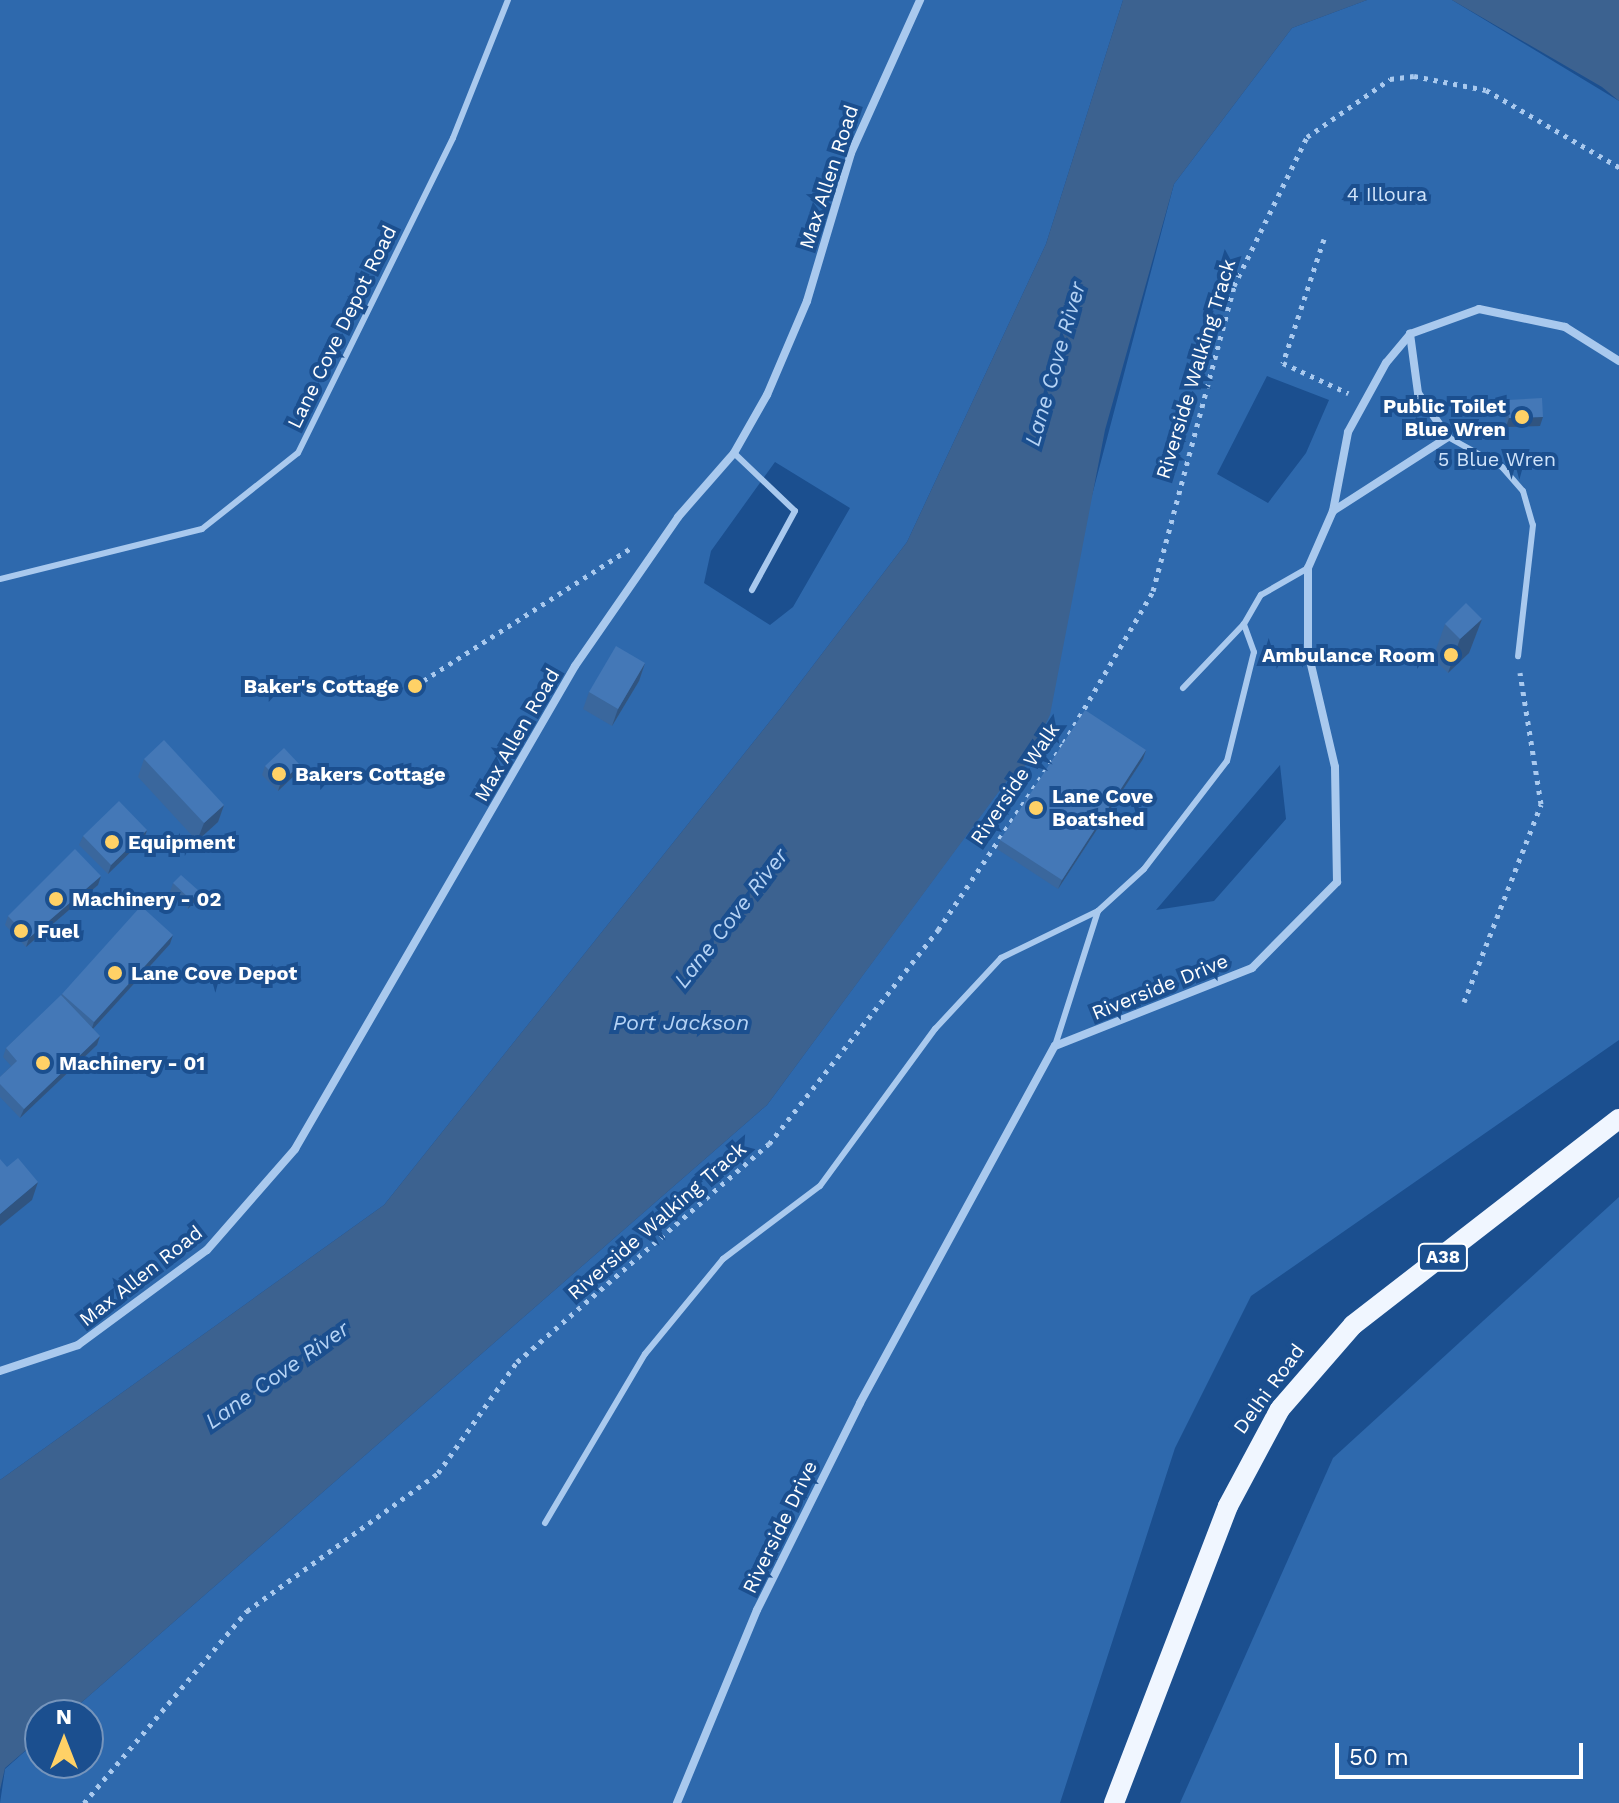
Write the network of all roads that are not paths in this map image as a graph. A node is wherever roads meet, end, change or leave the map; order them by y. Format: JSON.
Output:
{"nodes":[{"id":1,"x":508,"y":0,"type":"edge"},
{"id":2,"x":920,"y":0,"type":"edge"},
{"id":3,"x":1410,"y":334,"type":"junction"},
{"id":4,"x":1619,"y":361,"type":"edge"},
{"id":5,"x":1448,"y":437,"type":"junction"},
{"id":6,"x":734,"y":453,"type":"junction"},
{"id":7,"x":1333,"y":511,"type":"junction"},
{"id":8,"x":1308,"y":568,"type":"junction"},
{"id":9,"x":0,"y":579,"type":"edge"},
{"id":10,"x":752,"y":590,"type":"dead end"},
{"id":11,"x":1244,"y":624,"type":"junction"},
{"id":12,"x":1518,"y":656,"type":"road end"},
{"id":13,"x":1183,"y":688,"type":"dead end"},
{"id":14,"x":1098,"y":911,"type":"junction"},
{"id":15,"x":1055,"y":1046,"type":"junction"},
{"id":16,"x":1619,"y":1119,"type":"edge"},
{"id":17,"x":0,"y":1371,"type":"edge"},
{"id":18,"x":545,"y":1523,"type":"dead end"},
{"id":19,"x":677,"y":1803,"type":"edge"},
{"id":20,"x":1114,"y":1803,"type":"edge"}],
"edges":[{"from":1,"to":9,"type":"lane","name":"Lane Cove Depot Road"},
{"from":2,"to":6,"type":"street","name":"Max Allen Road"},
{"from":3,"to":4,"type":"street"},
{"from":3,"to":5,"type":"street"},
{"from":3,"to":7,"type":"street","name":"Riverside Drive"},
{"from":5,"to":7,"type":"street"},
{"from":5,"to":12,"type":"lane"},
{"from":6,"to":10,"type":"lane"},
{"from":6,"to":17,"type":"street","name":"Max Allen Road"},
{"from":7,"to":8,"type":"street","name":"Riverside Drive"},
{"from":8,"to":11,"type":"lane"},
{"from":8,"to":15,"type":"street","name":"Riverside Drive"},
{"from":11,"to":13,"type":"lane"},
{"from":11,"to":14,"type":"lane"},
{"from":14,"to":15,"type":"lane"},
{"from":14,"to":18,"type":"lane"},
{"from":15,"to":19,"type":"street","name":"Riverside Drive"},
{"from":16,"to":20,"type":"main road","name":"Delhi Road","number":"A38"}]}
